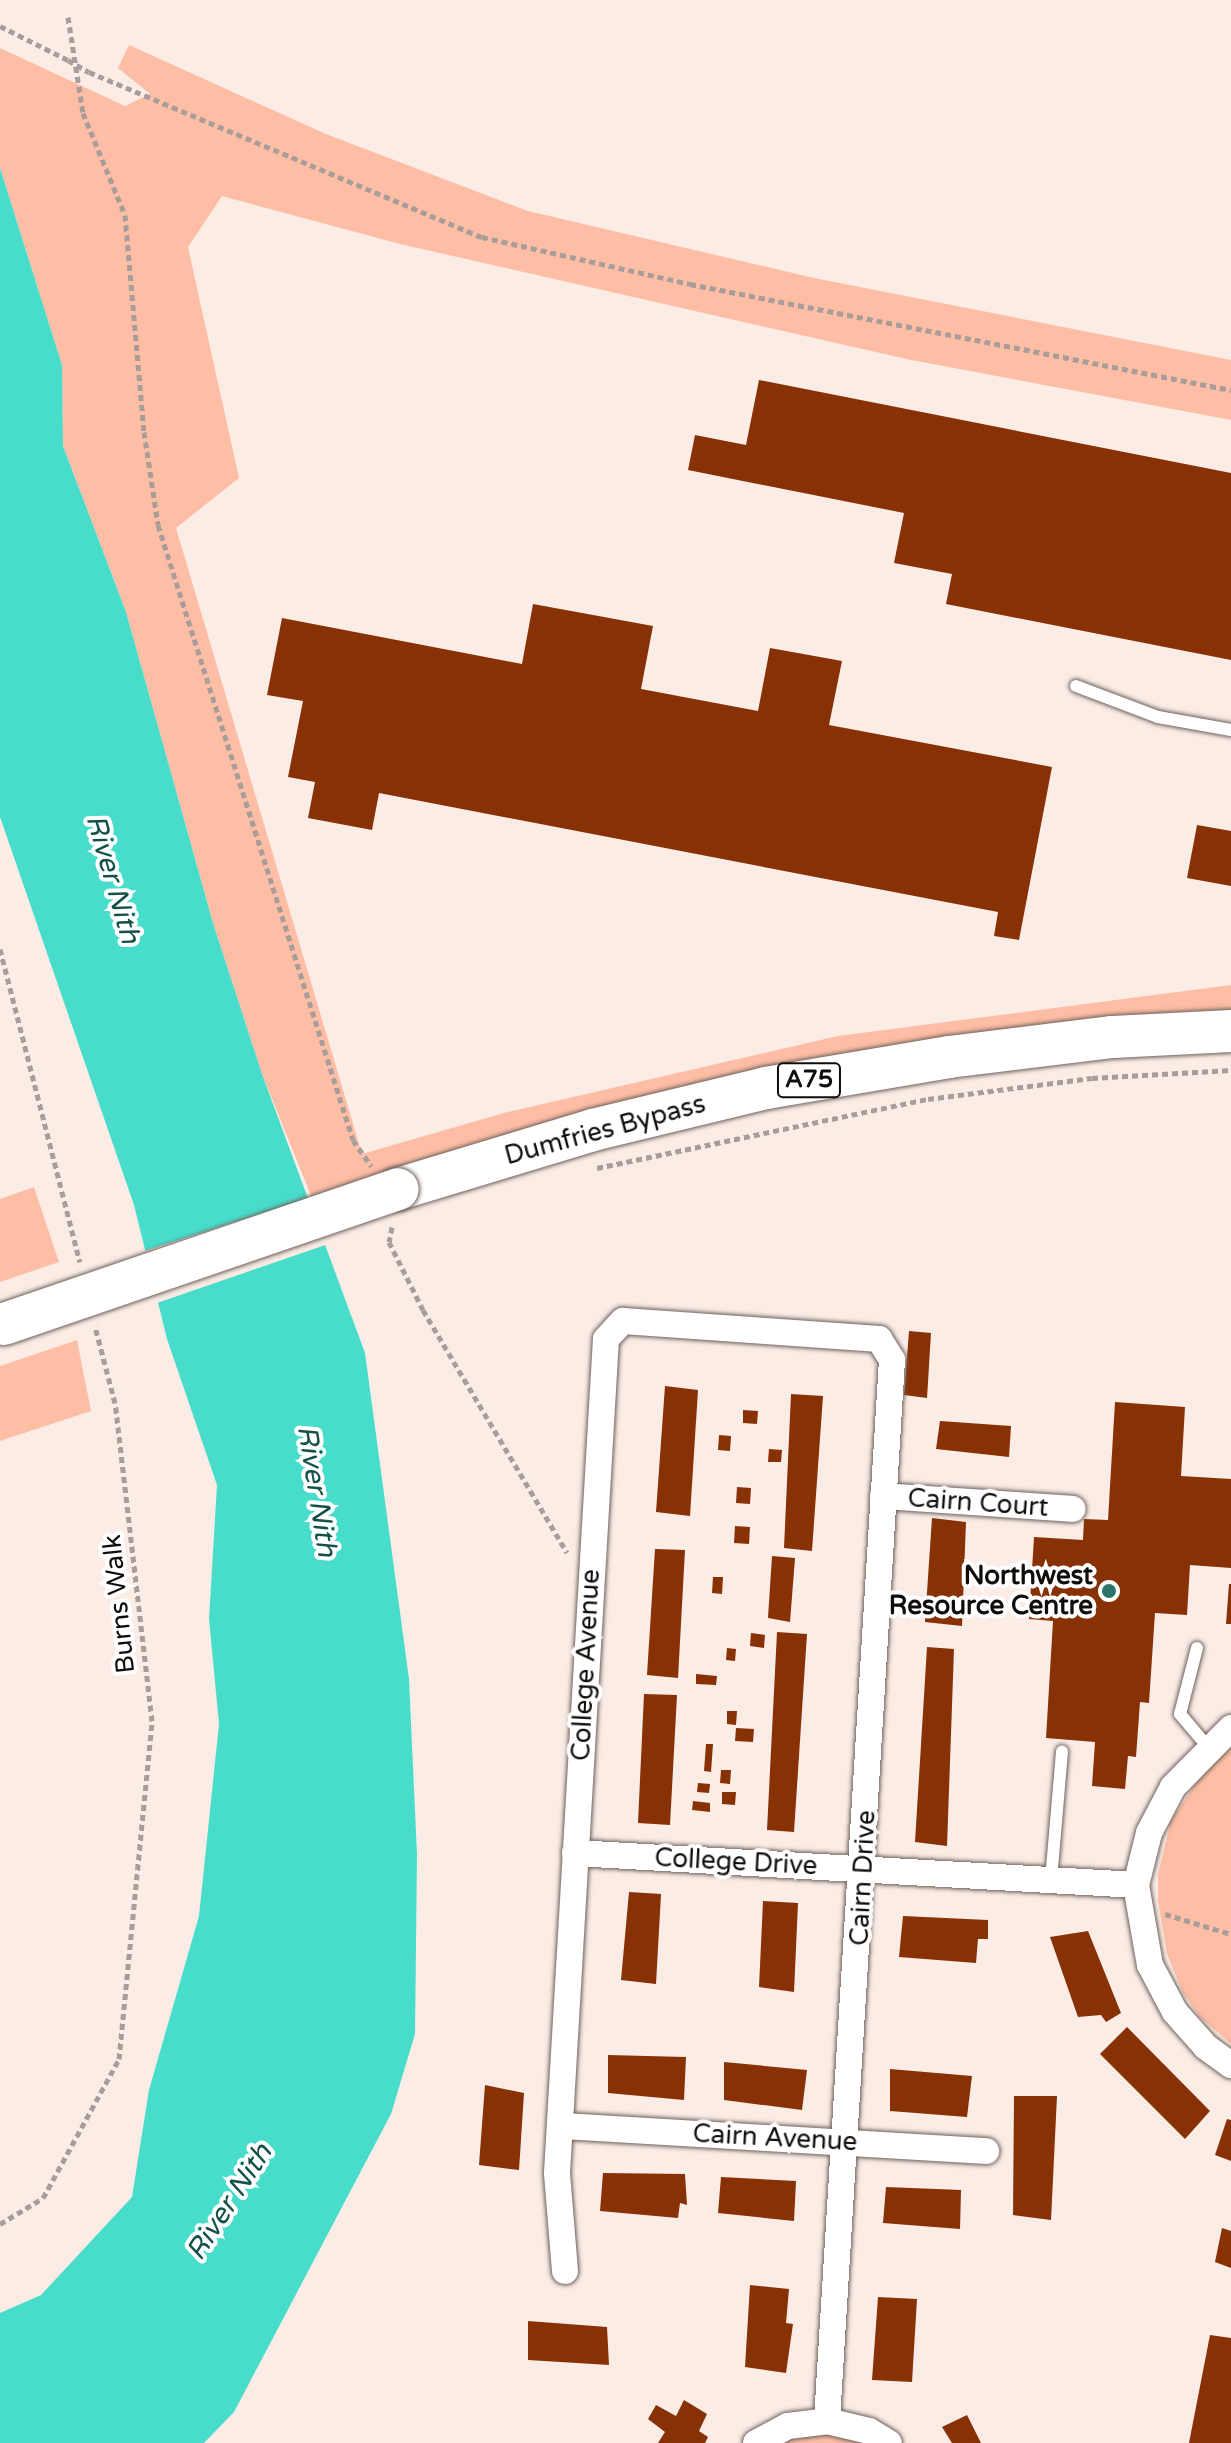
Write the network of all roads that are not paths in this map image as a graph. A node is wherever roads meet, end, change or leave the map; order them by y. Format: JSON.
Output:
{"nodes":[{"id":1,"x":1076,"y":686,"type":"dead end"},
{"id":2,"x":1231,"y":730,"type":"edge"},
{"id":3,"x":1231,"y":1031,"type":"edge"},
{"id":4,"x":2,"y":1324,"type":"edge"},
{"id":5,"x":879,"y":1339,"type":"joint"},
{"id":6,"x":883,"y":1496,"type":"junction"},
{"id":7,"x":1073,"y":1509,"type":"dead end"},
{"id":8,"x":1197,"y":1648,"type":"dead end"},
{"id":9,"x":1231,"y":1728,"type":"edge"},
{"id":10,"x":1208,"y":1747,"type":"junction"},
{"id":11,"x":1062,"y":1751,"type":"dead end"},
{"id":12,"x":575,"y":1853,"type":"junction"},
{"id":13,"x":863,"y":1868,"type":"junction"},
{"id":14,"x":1051,"y":1880,"type":"junction"},
{"id":15,"x":1136,"y":1895,"type":"junction"},
{"id":16,"x":1231,"y":2065,"type":"edge"},
{"id":17,"x":564,"y":2126,"type":"junction"},
{"id":18,"x":846,"y":2142,"type":"junction"},
{"id":19,"x":986,"y":2151,"type":"dead end"},
{"id":20,"x":565,"y":2271,"type":"dead end"},
{"id":21,"x":827,"y":2421,"type":"junction"},
{"id":22,"x":756,"y":2443,"type":"edge"},
{"id":23,"x":889,"y":2443,"type":"edge"}],
"edges":[{"from":1,"to":2,"type":"lane"},
{"from":3,"to":4,"type":"highway","name":"Dumfries Bypass","number":"A75","bridge":true},
{"from":5,"to":6,"type":"street","name":"Cairn Drive"},
{"from":5,"to":12,"type":"street","name":"College Avenue"},
{"from":6,"to":7,"type":"street","name":"Cairn Court"},
{"from":6,"to":13,"type":"street","name":"Cairn Drive"},
{"from":8,"to":10,"type":"lane"},
{"from":9,"to":10,"type":"street"},
{"from":10,"to":15,"type":"street"},
{"from":11,"to":14,"type":"lane"},
{"from":12,"to":13,"type":"street","name":"College Drive"},
{"from":12,"to":17,"type":"street","name":"College Avenue"},
{"from":13,"to":14,"type":"street","name":"College Drive"},
{"from":13,"to":18,"type":"street","name":"Cairn Drive"},
{"from":14,"to":15,"type":"street","name":"College Drive"},
{"from":15,"to":16,"type":"street"},
{"from":17,"to":18,"type":"street","name":"Cairn Avenue"},
{"from":17,"to":20,"type":"street","name":"College Avenue"},
{"from":18,"to":19,"type":"street","name":"Cairn Avenue"},
{"from":18,"to":21,"type":"street","name":"Cairn Drive"},
{"from":21,"to":22,"type":"street"},
{"from":21,"to":23,"type":"street"}]}
